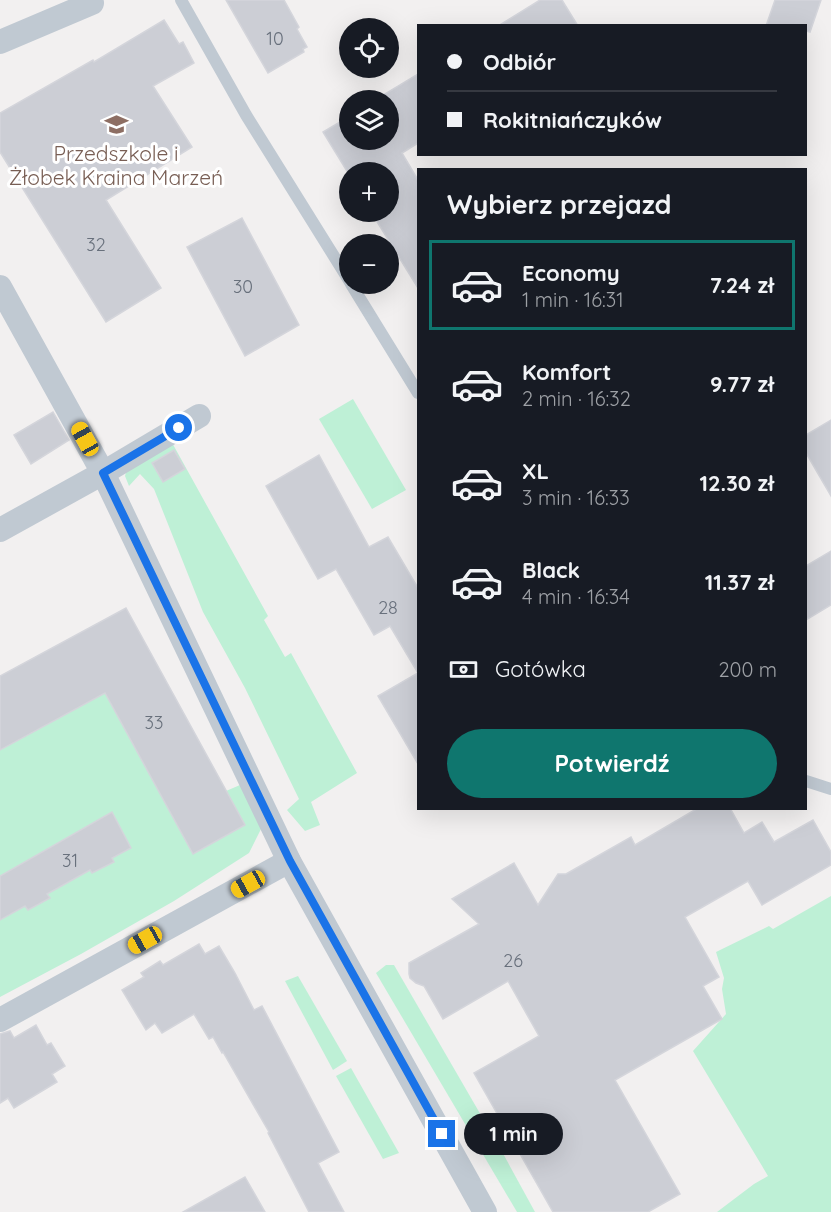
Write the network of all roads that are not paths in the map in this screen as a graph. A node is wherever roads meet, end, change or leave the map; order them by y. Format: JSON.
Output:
{"nodes":[{"id":1,"x":181,"y":0,"type":"edge"},
{"id":2,"x":92,"y":3,"type":"dead end"},
{"id":3,"x":0,"y":42,"type":"edge"},
{"id":4,"x":339,"y":265,"type":"edge"},
{"id":5,"x":0,"y":287,"type":"edge"},
{"id":6,"x":357,"y":294,"type":"edge"},
{"id":7,"x":417,"y":391,"type":"edge"},
{"id":8,"x":198,"y":416,"type":"dead end"},
{"id":9,"x":103,"y":473,"type":"junction"},
{"id":10,"x":0,"y":530,"type":"edge"},
{"id":11,"x":807,"y":781,"type":"edge"},
{"id":12,"x":831,"y":789,"type":"edge"},
{"id":13,"x":290,"y":861,"type":"junction"},
{"id":14,"x":0,"y":1020,"type":"edge"},
{"id":15,"x":485,"y":1212,"type":"edge"}],
"edges":[{"from":1,"to":4,"type":"lane"},
{"from":2,"to":3,"type":"street"},
{"from":5,"to":9,"type":"street"},
{"from":6,"to":7,"type":"lane"},
{"from":8,"to":9,"type":"street"},
{"from":9,"to":10,"type":"street"},
{"from":9,"to":13,"type":"street"},
{"from":11,"to":12,"type":"lane"},
{"from":13,"to":14,"type":"street"},
{"from":13,"to":15,"type":"street"}]}
